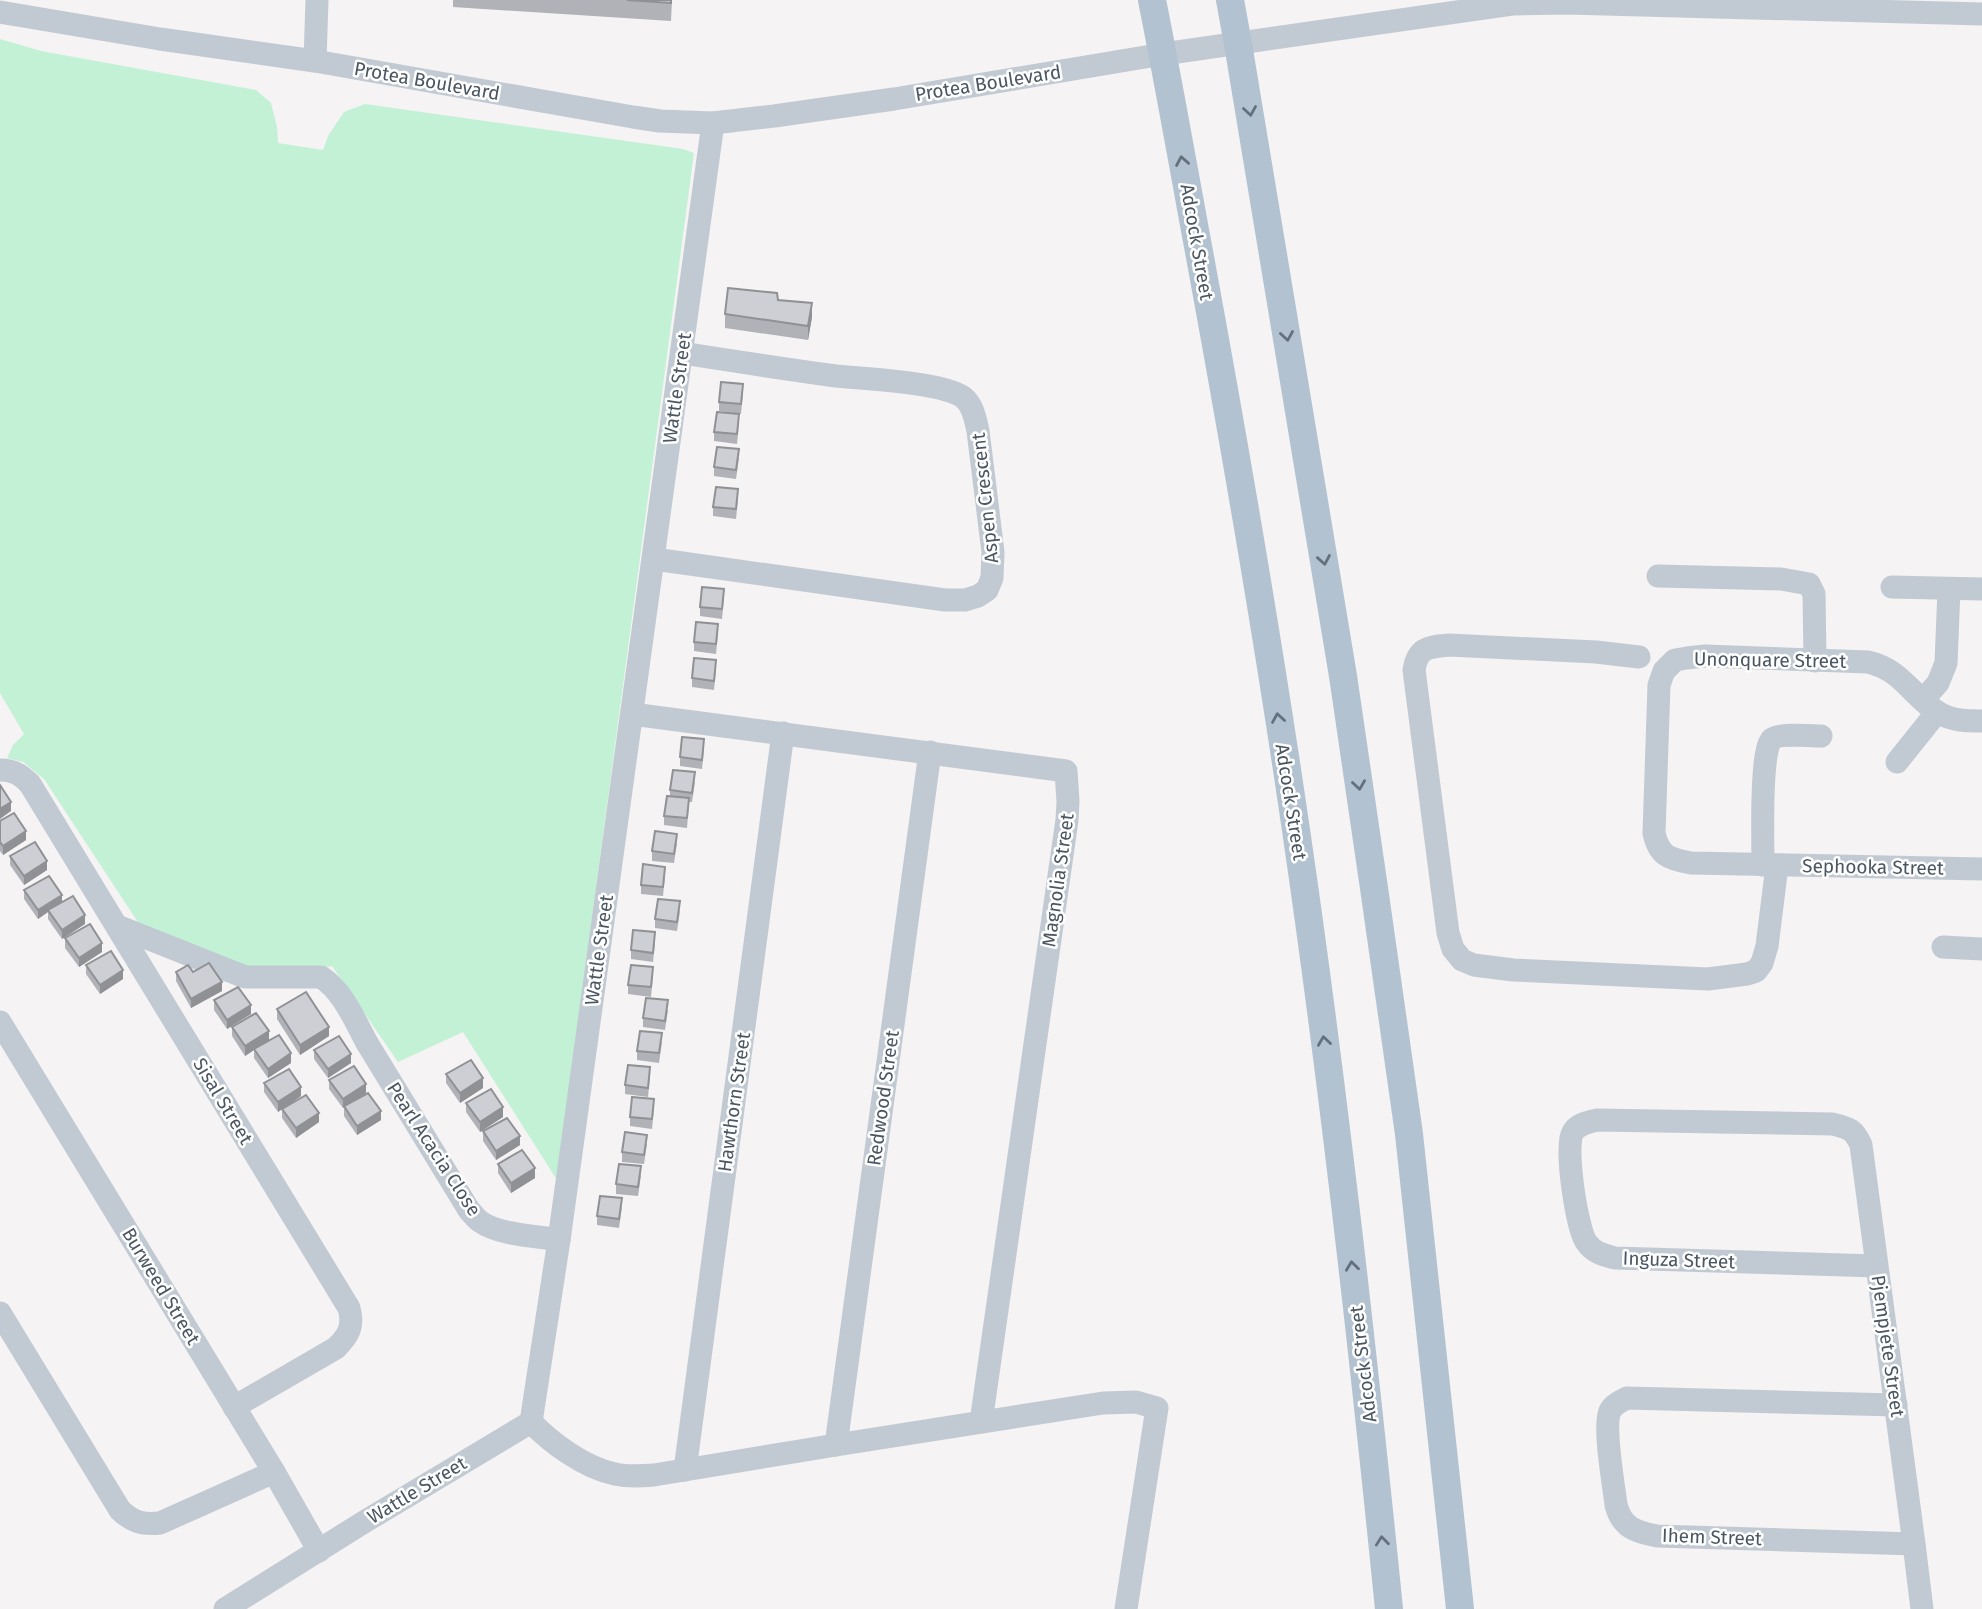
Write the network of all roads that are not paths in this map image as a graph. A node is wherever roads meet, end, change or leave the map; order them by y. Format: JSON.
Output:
{"nodes":[{"id":1,"x":317,"y":0,"type":"edge"},
{"id":2,"x":1152,"y":0,"type":"edge"},
{"id":3,"x":1230,"y":0,"type":"edge"},
{"id":4,"x":0,"y":12,"type":"edge"},
{"id":5,"x":1982,"y":14,"type":"edge"},
{"id":6,"x":1238,"y":44,"type":"junction"},
{"id":7,"x":1163,"y":54,"type":"junction"},
{"id":8,"x":315,"y":61,"type":"junction"},
{"id":9,"x":713,"y":122,"type":"junction"},
{"id":10,"x":682,"y":353,"type":"junction"},
{"id":11,"x":654,"y":559,"type":"junction"},
{"id":12,"x":1658,"y":576,"type":"dead end"},
{"id":13,"x":1892,"y":587,"type":"dead end"},
{"id":14,"x":1949,"y":589,"type":"junction"},
{"id":15,"x":1982,"y":589,"type":"edge"},
{"id":16,"x":1639,"y":657,"type":"dead end"},
{"id":17,"x":1815,"y":661,"type":"junction"},
{"id":18,"x":1930,"y":706,"type":"junction"},
{"id":19,"x":632,"y":714,"type":"junction"},
{"id":20,"x":1982,"y":721,"type":"edge"},
{"id":21,"x":783,"y":733,"type":"junction"},
{"id":22,"x":1821,"y":736,"type":"dead end"},
{"id":23,"x":930,"y":752,"type":"junction"},
{"id":24,"x":1897,"y":762,"type":"dead end"},
{"id":25,"x":0,"y":770,"type":"edge"},
{"id":26,"x":1770,"y":865,"type":"junction"},
{"id":27,"x":1982,"y":869,"type":"edge"},
{"id":28,"x":117,"y":926,"type":"junction"},
{"id":29,"x":1942,"y":947,"type":"dead end"},
{"id":30,"x":1982,"y":949,"type":"edge"},
{"id":31,"x":0,"y":1022,"type":"edge"},
{"id":32,"x":1808,"y":1123,"type":"joint"},
{"id":33,"x":559,"y":1240,"type":"junction"},
{"id":34,"x":1877,"y":1266,"type":"junction"},
{"id":35,"x":0,"y":1313,"type":"edge"},
{"id":36,"x":1896,"y":1405,"type":"junction"},
{"id":37,"x":234,"y":1407,"type":"junction"},
{"id":38,"x":531,"y":1422,"type":"junction"},
{"id":39,"x":981,"y":1422,"type":"junction"},
{"id":40,"x":836,"y":1445,"type":"junction"},
{"id":41,"x":685,"y":1470,"type":"junction"},
{"id":42,"x":274,"y":1472,"type":"junction"},
{"id":43,"x":1914,"y":1544,"type":"junction"},
{"id":44,"x":319,"y":1551,"type":"junction"},
{"id":45,"x":225,"y":1609,"type":"edge"},
{"id":46,"x":1126,"y":1609,"type":"edge"},
{"id":47,"x":1389,"y":1609,"type":"edge"},
{"id":48,"x":1460,"y":1609,"type":"edge"},
{"id":49,"x":1922,"y":1609,"type":"edge"}],
"edges":[{"from":1,"to":8,"type":"street"},
{"from":2,"to":7,"type":"main road","name":"Adcock Street"},
{"from":3,"to":6,"type":"main road"},
{"from":4,"to":8,"type":"street","name":"Protea Boulevard"},
{"from":5,"to":6,"type":"street","name":"Protea Boulevard"},
{"from":6,"to":7,"type":"street","name":"Protea Boulevard"},
{"from":6,"to":48,"type":"main road","one_way":true},
{"from":7,"to":9,"type":"street","name":"Protea Boulevard"},
{"from":47,"to":7,"type":"main road","name":"Adcock Street","one_way":true},
{"from":8,"to":9,"type":"street","name":"Protea Boulevard"},
{"from":9,"to":10,"type":"street","name":"Wattle Street"},
{"from":10,"to":11,"type":"street","name":"Wattle Street"},
{"from":10,"to":11,"type":"street","name":"Aspen Crescent"},
{"from":11,"to":19,"type":"street","name":"Wattle Street"},
{"from":12,"to":17,"type":"street"},
{"from":13,"to":14,"type":"street"},
{"from":14,"to":15,"type":"street"},
{"from":14,"to":18,"type":"street"},
{"from":16,"to":26,"type":"street"},
{"from":17,"to":18,"type":"street","name":"Unonquare Street"},
{"from":17,"to":26,"type":"street","name":"Unonquare Street"},
{"from":18,"to":20,"type":"street","name":"Unonquare Street"},
{"from":18,"to":24,"type":"street"},
{"from":19,"to":21,"type":"street","name":"Magnolia Street"},
{"from":19,"to":33,"type":"street","name":"Wattle Street"},
{"from":21,"to":23,"type":"street","name":"Magnolia Street"},
{"from":21,"to":41,"type":"street","name":"Hawthorn Street"},
{"from":22,"to":26,"type":"street"},
{"from":23,"to":39,"type":"street","name":"Magnolia Street"},
{"from":23,"to":40,"type":"street","name":"Redwood Street"},
{"from":25,"to":28,"type":"street","name":"Sisal Street"},
{"from":26,"to":27,"type":"street","name":"Sephooka Street"},
{"from":28,"to":33,"type":"street","name":"Pearl Acacia Close"},
{"from":28,"to":37,"type":"street","name":"Sisal Street"},
{"from":29,"to":30,"type":"street"},
{"from":31,"to":37,"type":"street","name":"Burweed Street"},
{"from":32,"to":34,"type":"street","name":"Pjempjete Street"},
{"from":32,"to":34,"type":"street","name":"Inguza Street"},
{"from":33,"to":38,"type":"street","name":"Wattle Street"},
{"from":34,"to":36,"type":"street","name":"Pjempjete Street"},
{"from":35,"to":42,"type":"street"},
{"from":36,"to":43,"type":"street","name":"Pjempjete Street"},
{"from":36,"to":43,"type":"street","name":"Ihem Street"},
{"from":37,"to":42,"type":"street","name":"Burweed Street"},
{"from":38,"to":41,"type":"street"},
{"from":38,"to":44,"type":"street","name":"Wattle Street"},
{"from":39,"to":40,"type":"street"},
{"from":39,"to":46,"type":"street"},
{"from":40,"to":41,"type":"street"},
{"from":42,"to":44,"type":"street","name":"Burweed Street"},
{"from":43,"to":49,"type":"street","name":"Pjempjete Street"},
{"from":44,"to":45,"type":"street","name":"Wattle Street"}]}
